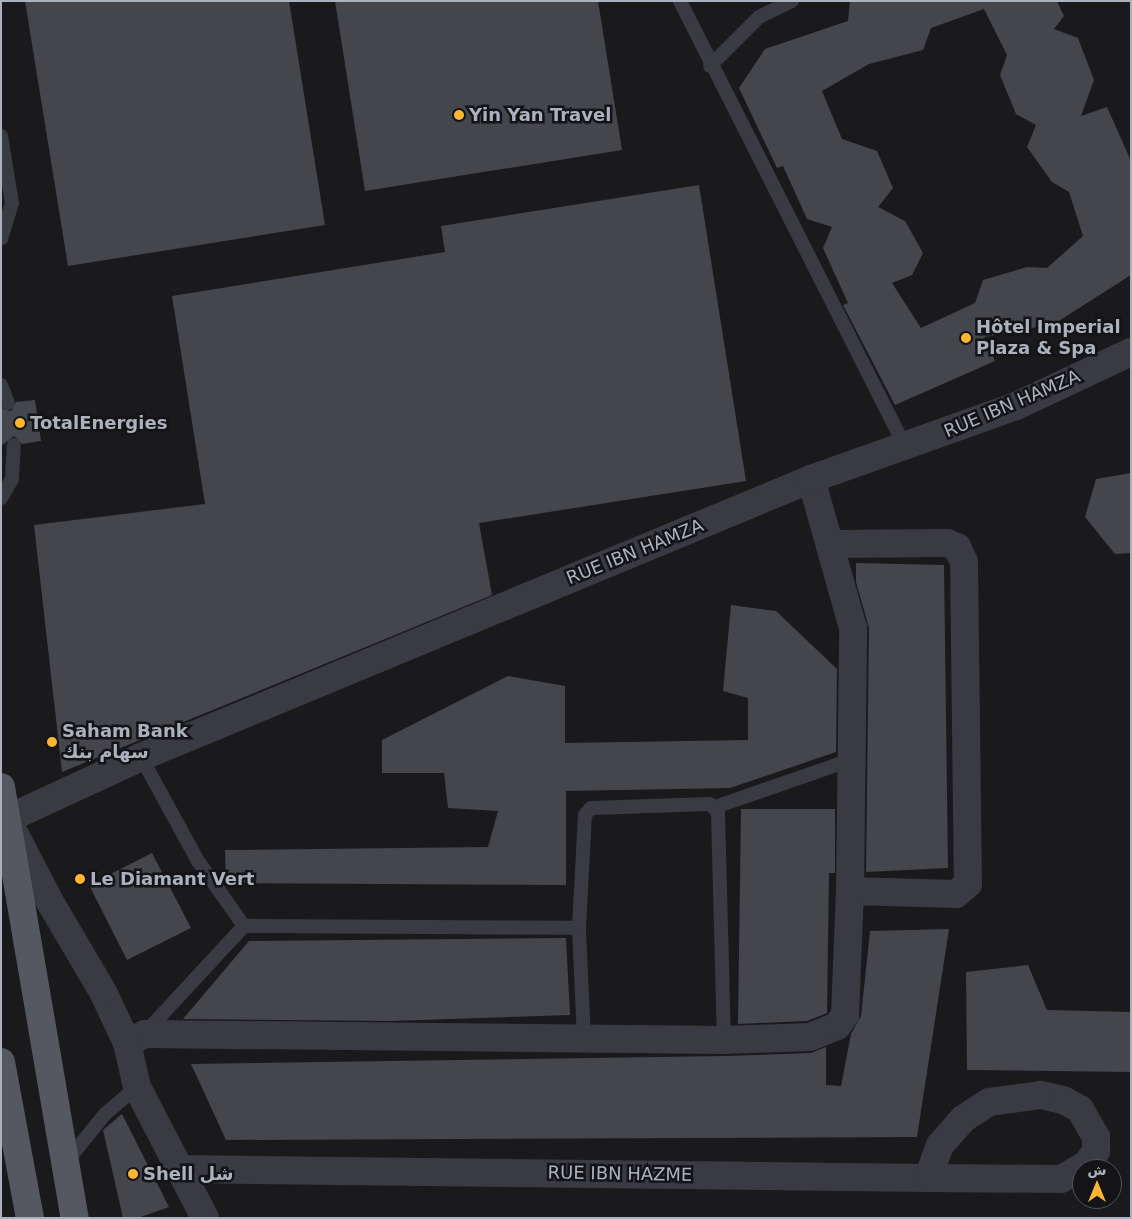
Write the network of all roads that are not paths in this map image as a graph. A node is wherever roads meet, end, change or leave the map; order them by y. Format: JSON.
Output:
{"nodes":[{"id":1,"x":680,"y":1,"type":"edge"},
{"id":2,"x":792,"y":1,"type":"edge"},
{"id":3,"x":710,"y":66,"type":"junction"},
{"id":4,"x":1,"y":136,"type":"edge"},
{"id":5,"x":1,"y":238,"type":"edge"},
{"id":6,"x":1131,"y":352,"type":"edge"},
{"id":7,"x":1,"y":385,"type":"edge"},
{"id":8,"x":8,"y":403,"type":"dead end"},
{"id":9,"x":14,"y":444,"type":"dead end"},
{"id":10,"x":905,"y":447,"type":"junction"},
{"id":11,"x":811,"y":480,"type":"junction"},
{"id":12,"x":1,"y":498,"type":"edge"},
{"id":13,"x":832,"y":544,"type":"junction"},
{"id":14,"x":140,"y":757,"type":"junction"},
{"id":15,"x":852,"y":760,"type":"junction"},
{"id":16,"x":1,"y":787,"type":"edge"},
{"id":17,"x":715,"y":807,"type":"junction"},
{"id":18,"x":7,"y":819,"type":"junction"},
{"id":19,"x":850,"y":891,"type":"junction"},
{"id":20,"x":244,"y":926,"type":"junction"},
{"id":21,"x":579,"y":928,"type":"junction"},
{"id":22,"x":136,"y":1038,"type":"junction"},
{"id":23,"x":584,"y":1040,"type":"junction"},
{"id":24,"x":724,"y":1040,"type":"junction"},
{"id":25,"x":1,"y":1062,"type":"edge"},
{"id":26,"x":137,"y":1087,"type":"junction"},
{"id":27,"x":67,"y":1161,"type":"junction"},
{"id":28,"x":179,"y":1169,"type":"junction"},
{"id":29,"x":928,"y":1178,"type":"junction"},
{"id":30,"x":30,"y":1218,"type":"edge"},
{"id":31,"x":75,"y":1218,"type":"edge"},
{"id":32,"x":205,"y":1218,"type":"edge"}],
"edges":[{"from":1,"to":3,"type":"lane"},
{"from":2,"to":3,"type":"lane"},
{"from":3,"to":10,"type":"lane"},
{"from":4,"to":5,"type":"lane"},
{"from":6,"to":10,"type":"street","name":"RUE IBN HAMZA"},
{"from":7,"to":8,"type":"lane"},
{"from":9,"to":12,"type":"lane"},
{"from":10,"to":11,"type":"street","name":"RUE IBN HAMZA"},
{"from":11,"to":13,"type":"street"},
{"from":11,"to":14,"type":"street","name":"RUE IBN HAMZA"},
{"from":13,"to":15,"type":"street"},
{"from":13,"to":19,"type":"street"},
{"from":14,"to":18,"type":"street","name":"RUE IBN HAMZA"},
{"from":14,"to":20,"type":"lane"},
{"from":15,"to":17,"type":"lane"},
{"from":15,"to":19,"type":"street"},
{"from":16,"to":18,"type":"main road"},
{"from":17,"to":21,"type":"lane"},
{"from":17,"to":24,"type":"lane"},
{"from":18,"to":22,"type":"street"},
{"from":18,"to":27,"type":"main road"},
{"from":19,"to":24,"type":"street"},
{"from":20,"to":21,"type":"lane"},
{"from":20,"to":22,"type":"lane"},
{"from":21,"to":23,"type":"lane"},
{"from":22,"to":23,"type":"street"},
{"from":22,"to":26,"type":"street"},
{"from":23,"to":24,"type":"street"},
{"from":25,"to":30,"type":"main road"},
{"from":26,"to":27,"type":"lane"},
{"from":26,"to":28,"type":"street"},
{"from":27,"to":31,"type":"main road"},
{"from":28,"to":29,"type":"street","name":"RUE IBN HAZME"},
{"from":28,"to":32,"type":"street"},
{"from":29,"to":29,"type":"street","name":"RUE IBN HAZME"}]}
